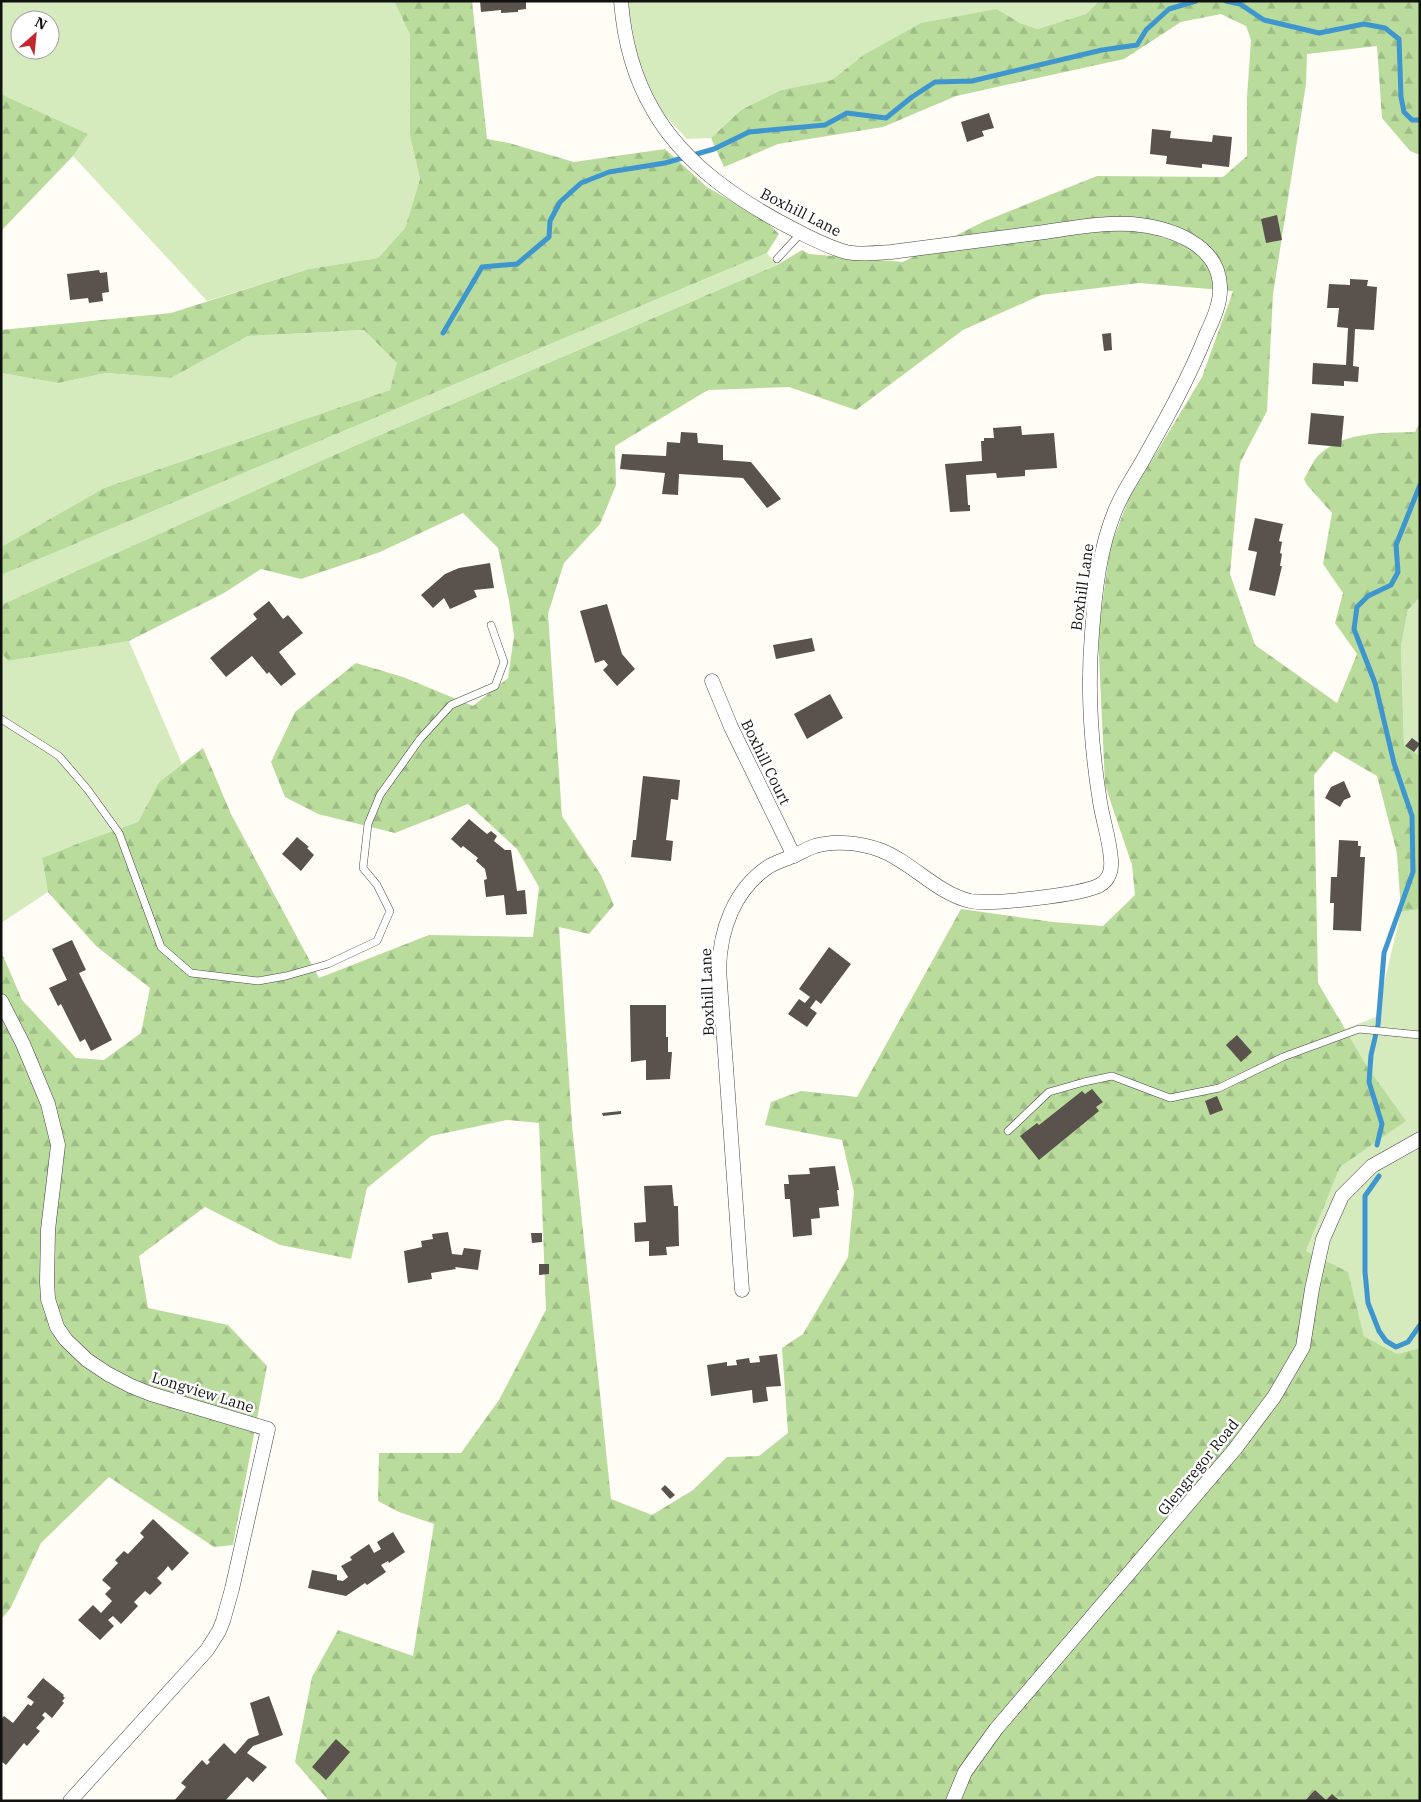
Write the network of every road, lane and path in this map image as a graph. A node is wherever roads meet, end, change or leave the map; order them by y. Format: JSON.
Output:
{"nodes":[{"id":1,"x":620,"y":1,"type":"edge"},
{"id":2,"x":801,"y":233,"type":"junction"},
{"id":3,"x":777,"y":259,"type":"dead end"},
{"id":4,"x":491,"y":625,"type":"dead end"},
{"id":5,"x":712,"y":682,"type":"dead end"},
{"id":6,"x":1,"y":719,"type":"edge"},
{"id":7,"x":794,"y":856,"type":"junction"},
{"id":8,"x":1,"y":1001,"type":"edge"},
{"id":9,"x":1420,"y":1035,"type":"edge"},
{"id":10,"x":1008,"y":1131,"type":"dead end"},
{"id":11,"x":1420,"y":1138,"type":"edge"},
{"id":12,"x":742,"y":1290,"type":"dead end"},
{"id":13,"x":70,"y":1801,"type":"edge"},
{"id":14,"x":953,"y":1801,"type":"edge"}],
"edges":[{"from":1,"to":2,"type":"street","name":"Boxhill Lane"},
{"from":2,"to":3,"type":"lane"},
{"from":2,"to":7,"type":"street","name":"Boxhill Lane"},
{"from":4,"to":6,"type":"lane"},
{"from":5,"to":7,"type":"street","name":"Boxhill Court"},
{"from":7,"to":12,"type":"street","name":"Boxhill Lane"},
{"from":8,"to":13,"type":"street","name":"Longview Lane"},
{"from":9,"to":10,"type":"lane"},
{"from":11,"to":14,"type":"street","name":"Glengregor Road"}]}
